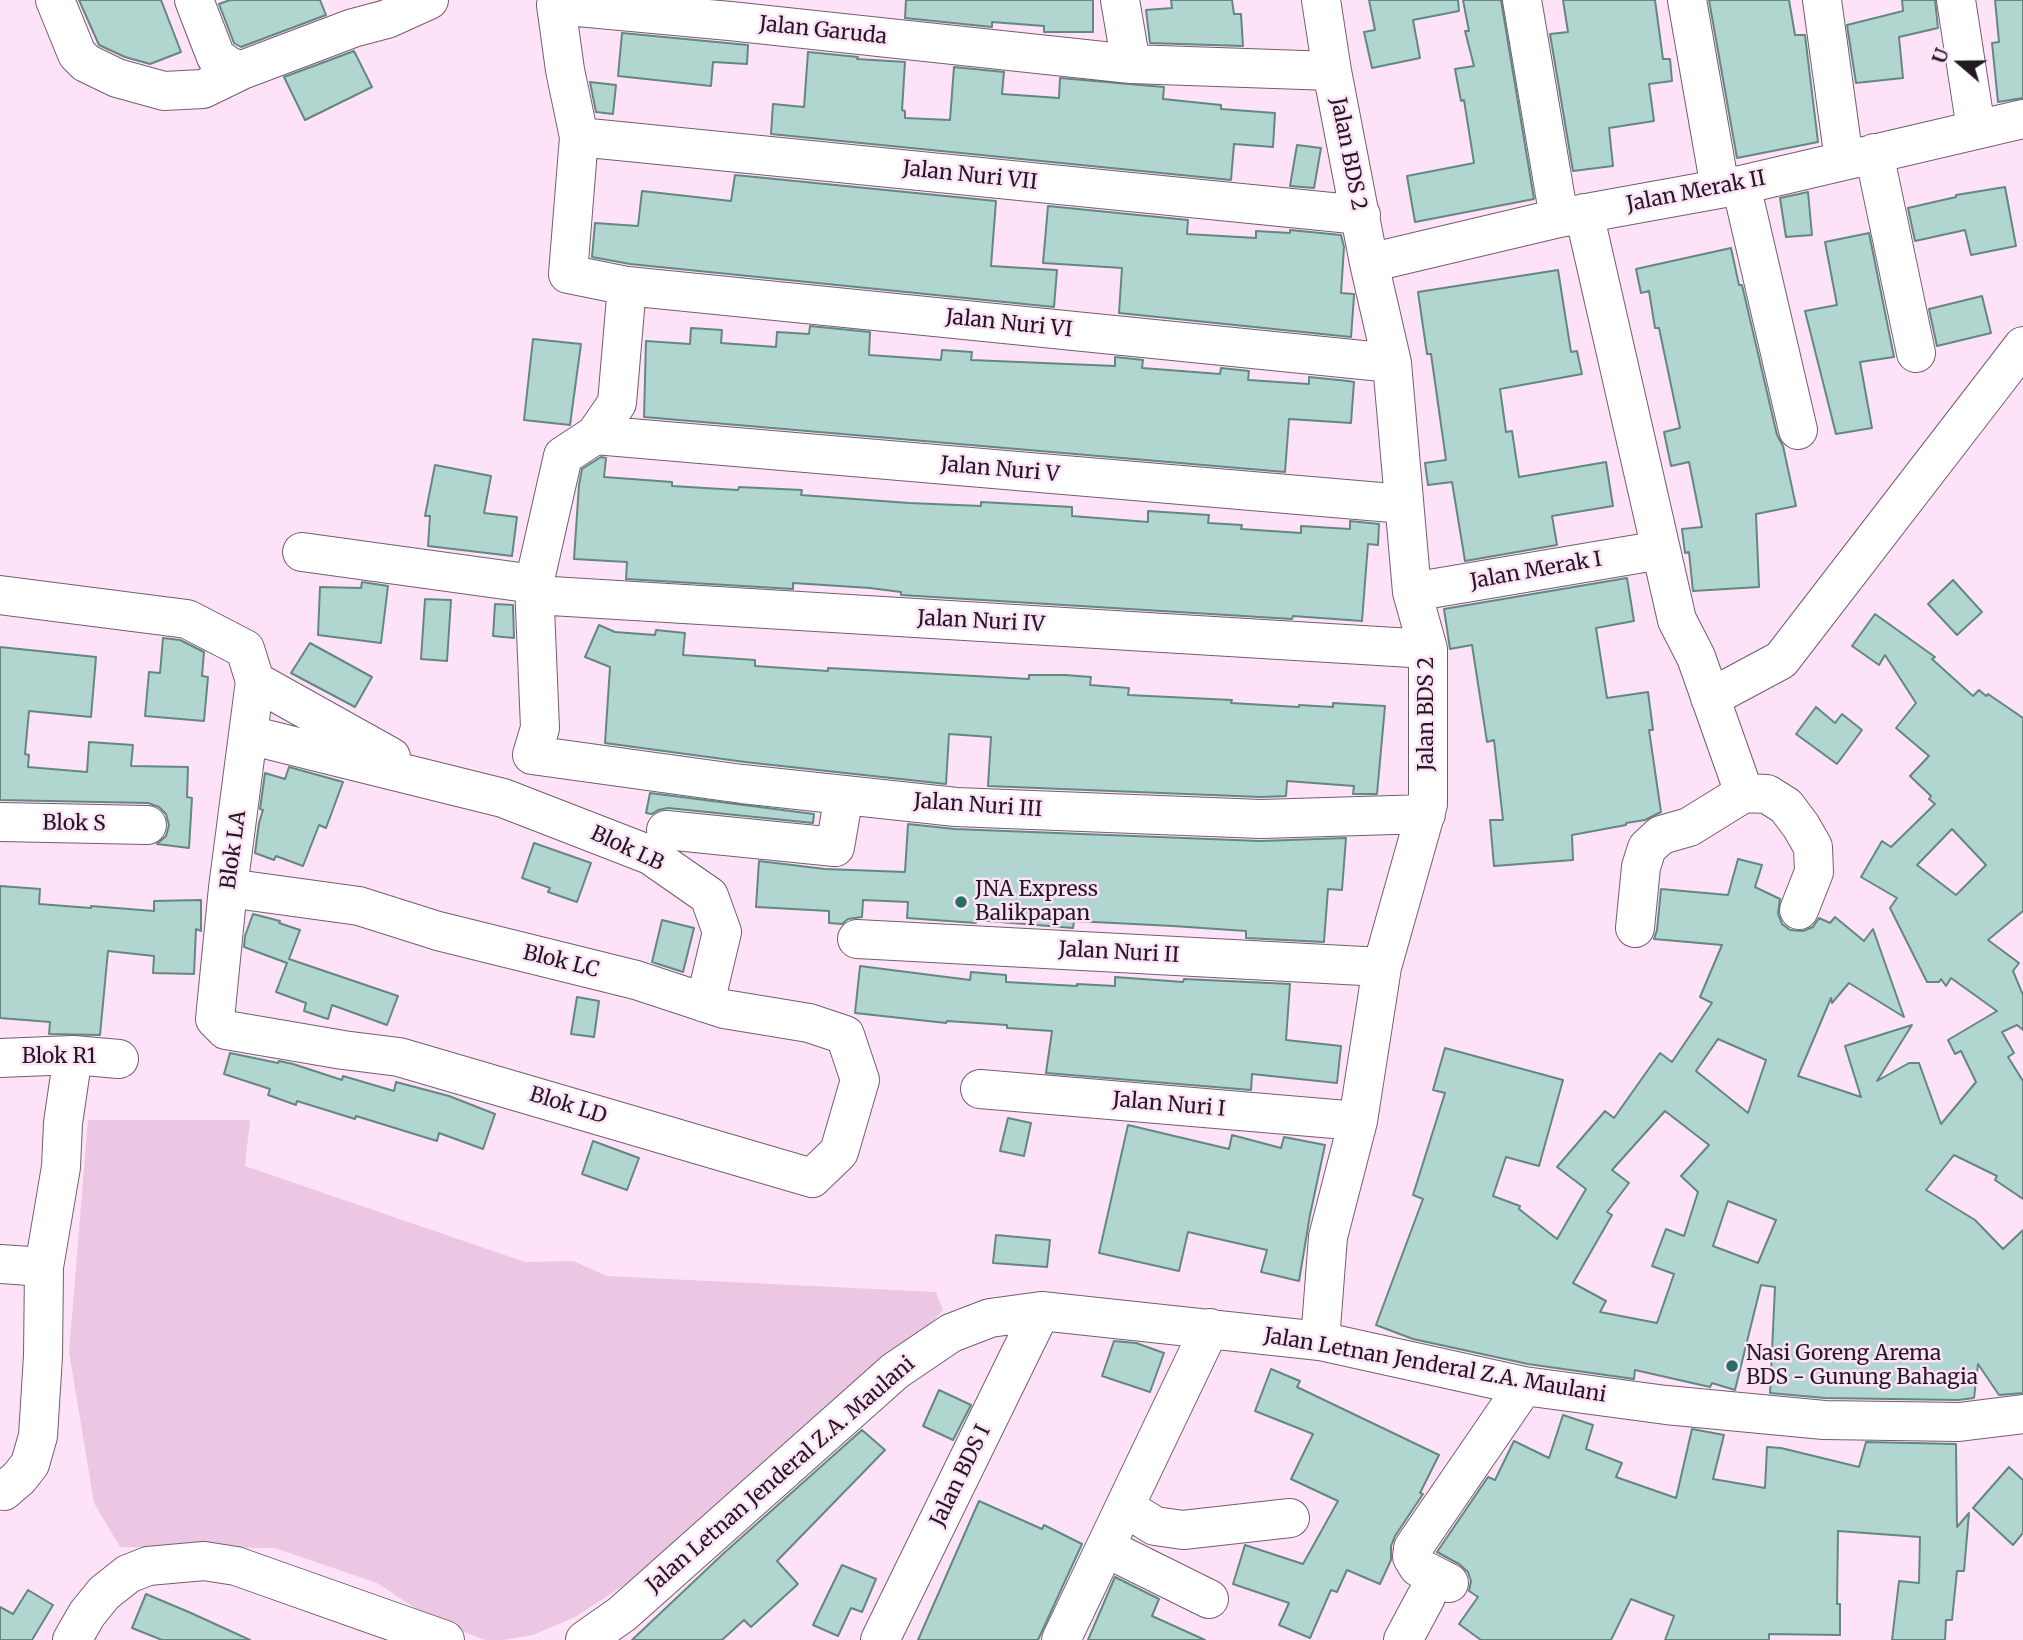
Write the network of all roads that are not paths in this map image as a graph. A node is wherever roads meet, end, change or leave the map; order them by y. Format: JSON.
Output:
{"nodes":[{"id":1,"x":55,"y":0,"type":"edge"},
{"id":2,"x":194,"y":0,"type":"edge"},
{"id":3,"x":429,"y":0,"type":"edge"},
{"id":4,"x":1120,"y":0,"type":"edge"},
{"id":5,"x":1321,"y":0,"type":"edge"},
{"id":6,"x":1522,"y":0,"type":"edge"},
{"id":7,"x":1687,"y":0,"type":"edge"},
{"id":8,"x":1822,"y":0,"type":"edge"},
{"id":9,"x":1956,"y":0,"type":"edge"},
{"id":10,"x":383,"y":9,"type":"edge"},
{"id":11,"x":1131,"y":64,"type":"junction"},
{"id":12,"x":236,"y":68,"type":"junction"},
{"id":13,"x":1332,"y":71,"type":"junction"},
{"id":14,"x":1976,"y":129,"type":"junction"},
{"id":15,"x":2021,"y":130,"type":"edge"},
{"id":16,"x":579,"y":137,"type":"junction"},
{"id":17,"x":1859,"y":157,"type":"junction"},
{"id":18,"x":1731,"y":187,"type":"junction"},
{"id":19,"x":1361,"y":215,"type":"junction"},
{"id":20,"x":1571,"y":215,"type":"junction"},
{"id":21,"x":1369,"y":263,"type":"junction"},
{"id":22,"x":627,"y":286,"type":"junction"},
{"id":23,"x":2023,"y":346,"type":"edge"},
{"id":24,"x":1916,"y":353,"type":"dead end"},
{"id":25,"x":1392,"y":363,"type":"junction"},
{"id":26,"x":1798,"y":429,"type":"dead end"},
{"id":27,"x":595,"y":435,"type":"junction"},
{"id":28,"x":1404,"y":504,"type":"junction"},
{"id":29,"x":1661,"y":550,"type":"junction"},
{"id":30,"x":302,"y":552,"type":"dead end"},
{"id":31,"x":535,"y":589,"type":"junction"},
{"id":32,"x":1412,"y":592,"type":"junction"},
{"id":33,"x":0,"y":595,"type":"edge"},
{"id":34,"x":1428,"y":649,"type":"junction"},
{"id":35,"x":255,"y":681,"type":"junction"},
{"id":36,"x":1710,"y":698,"type":"junction"},
{"id":37,"x":249,"y":735,"type":"junction"},
{"id":38,"x":433,"y":780,"type":"junction"},
{"id":39,"x":1744,"y":793,"type":"junction"},
{"id":40,"x":844,"y":795,"type":"junction"},
{"id":41,"x":1426,"y":814,"type":"junction"},
{"id":42,"x":0,"y":822,"type":"edge"},
{"id":43,"x":147,"y":825,"type":"dead end"},
{"id":44,"x":666,"y":830,"type":"dead end"},
{"id":45,"x":228,"y":888,"type":"junction"},
{"id":46,"x":1799,"y":910,"type":"dead end"},
{"id":47,"x":1635,"y":928,"type":"dead end"},
{"id":48,"x":857,"y":939,"type":"dead end"},
{"id":49,"x":1382,"y":967,"type":"junction"},
{"id":50,"x":705,"y":1003,"type":"junction"},
{"id":51,"x":215,"y":1019,"type":"joint"},
{"id":52,"x":73,"y":1055,"type":"junction"},
{"id":53,"x":0,"y":1058,"type":"edge"},
{"id":54,"x":118,"y":1059,"type":"dead end"},
{"id":55,"x":860,"y":1080,"type":"joint"},
{"id":56,"x":981,"y":1089,"type":"dead end"},
{"id":57,"x":1358,"y":1121,"type":"junction"},
{"id":58,"x":0,"y":1265,"type":"edge"},
{"id":59,"x":44,"y":1268,"type":"junction"},
{"id":60,"x":1041,"y":1311,"type":"junction"},
{"id":61,"x":1210,"y":1328,"type":"junction"},
{"id":62,"x":1320,"y":1341,"type":"junction"},
{"id":63,"x":1524,"y":1386,"type":"junction"},
{"id":64,"x":2023,"y":1414,"type":"edge"},
{"id":65,"x":2,"y":1490,"type":"edge"},
{"id":66,"x":1126,"y":1508,"type":"junction"},
{"id":67,"x":1290,"y":1518,"type":"dead end"},
{"id":68,"x":1106,"y":1548,"type":"junction"},
{"id":69,"x":1209,"y":1598,"type":"dead end"},
{"id":70,"x":72,"y":1640,"type":"edge"},
{"id":71,"x":445,"y":1640,"type":"edge"},
{"id":72,"x":585,"y":1640,"type":"edge"},
{"id":73,"x":880,"y":1640,"type":"edge"},
{"id":74,"x":1061,"y":1640,"type":"edge"},
{"id":75,"x":1403,"y":1640,"type":"edge"}],
"edges":[{"from":1,"to":12,"type":"street"},
{"from":2,"to":12,"type":"street"},
{"from":3,"to":10,"type":"street"},
{"from":4,"to":11,"type":"street"},
{"from":5,"to":13,"type":"street","name":"Jalan BDS 2"},
{"from":6,"to":20,"type":"street"},
{"from":7,"to":18,"type":"street"},
{"from":8,"to":17,"type":"street"},
{"from":9,"to":14,"type":"street"},
{"from":10,"to":12,"type":"street"},
{"from":11,"to":13,"type":"street"},
{"from":11,"to":16,"type":"street","name":"Jalan Garuda"},
{"from":13,"to":19,"type":"street","name":"Jalan BDS 2"},
{"from":14,"to":15,"type":"street","name":"Jalan Merak II"},
{"from":14,"to":17,"type":"street","name":"Jalan Merak II"},
{"from":16,"to":19,"type":"street","name":"Jalan Nuri VII"},
{"from":16,"to":22,"type":"street","name":"Jalan Nuri VI"},
{"from":17,"to":18,"type":"street","name":"Jalan Merak II"},
{"from":17,"to":24,"type":"street"},
{"from":18,"to":20,"type":"street","name":"Jalan Merak II"},
{"from":18,"to":26,"type":"street"},
{"from":19,"to":21,"type":"street","name":"Jalan BDS 2"},
{"from":20,"to":21,"type":"street","name":"Jalan Merak II"},
{"from":20,"to":29,"type":"street"},
{"from":21,"to":25,"type":"street","name":"Jalan BDS 2"},
{"from":22,"to":25,"type":"street","name":"Jalan Nuri VI"},
{"from":22,"to":27,"type":"street"},
{"from":23,"to":36,"type":"street"},
{"from":25,"to":28,"type":"street","name":"Jalan BDS 2"},
{"from":27,"to":28,"type":"street","name":"Jalan Nuri V"},
{"from":27,"to":31,"type":"street"},
{"from":28,"to":32,"type":"street","name":"Jalan BDS 2"},
{"from":29,"to":32,"type":"street","name":"Jalan Merak I"},
{"from":29,"to":36,"type":"street"},
{"from":30,"to":31,"type":"street","name":"Jalan Nuri IV"},
{"from":31,"to":34,"type":"street","name":"Jalan Nuri IV"},
{"from":31,"to":40,"type":"street","name":"Jalan Nuri III"},
{"from":32,"to":34,"type":"street","name":"Jalan BDS 2"},
{"from":33,"to":35,"type":"street"},
{"from":34,"to":41,"type":"street","name":"Jalan BDS 2"},
{"from":35,"to":37,"type":"street","name":"Blok LA"},
{"from":35,"to":38,"type":"street","name":"Blok LB"},
{"from":36,"to":39,"type":"street"},
{"from":37,"to":38,"type":"street","name":"Blok LB"},
{"from":37,"to":45,"type":"street","name":"Blok LA"},
{"from":38,"to":50,"type":"street","name":"Blok LB"},
{"from":39,"to":46,"type":"street"},
{"from":39,"to":47,"type":"street"},
{"from":40,"to":41,"type":"street","name":"Jalan Nuri III"},
{"from":40,"to":44,"type":"street"},
{"from":41,"to":49,"type":"street","name":"Jalan BDS 2"},
{"from":42,"to":43,"type":"street","name":"Blok S"},
{"from":45,"to":50,"type":"street","name":"Blok LC"},
{"from":45,"to":51,"type":"street","name":"Blok LA"},
{"from":48,"to":49,"type":"street","name":"Jalan Nuri II"},
{"from":49,"to":57,"type":"street","name":"Jalan BDS 2"},
{"from":50,"to":55,"type":"street","name":"Blok LC"},
{"from":51,"to":55,"type":"street","name":"Blok LD"},
{"from":52,"to":53,"type":"street","name":"Blok R1"},
{"from":52,"to":54,"type":"street","name":"Blok R1"},
{"from":52,"to":59,"type":"street"},
{"from":56,"to":57,"type":"street","name":"Jalan Nuri I"},
{"from":57,"to":62,"type":"street","name":"Jalan BDS 2"},
{"from":58,"to":59,"type":"street"},
{"from":59,"to":65,"type":"street"},
{"from":60,"to":61,"type":"street","name":"Jalan Letnan Jenderal Z.A. Maulani"},
{"from":60,"to":72,"type":"street","name":"Jalan Letnan Jenderal Z.A. Maulani"},
{"from":60,"to":73,"type":"street","name":"Jalan BDS I"},
{"from":61,"to":62,"type":"street","name":"Jalan Letnan Jenderal Z.A. Maulani"},
{"from":61,"to":66,"type":"street"},
{"from":62,"to":63,"type":"street","name":"Jalan Letnan Jenderal Z.A. Maulani"},
{"from":63,"to":64,"type":"street","name":"Jalan Letnan Jenderal Z.A. Maulani"},
{"from":63,"to":75,"type":"street"},
{"from":66,"to":67,"type":"street"},
{"from":66,"to":68,"type":"street"},
{"from":68,"to":69,"type":"street"},
{"from":68,"to":74,"type":"street"},
{"from":70,"to":71,"type":"street"}]}
